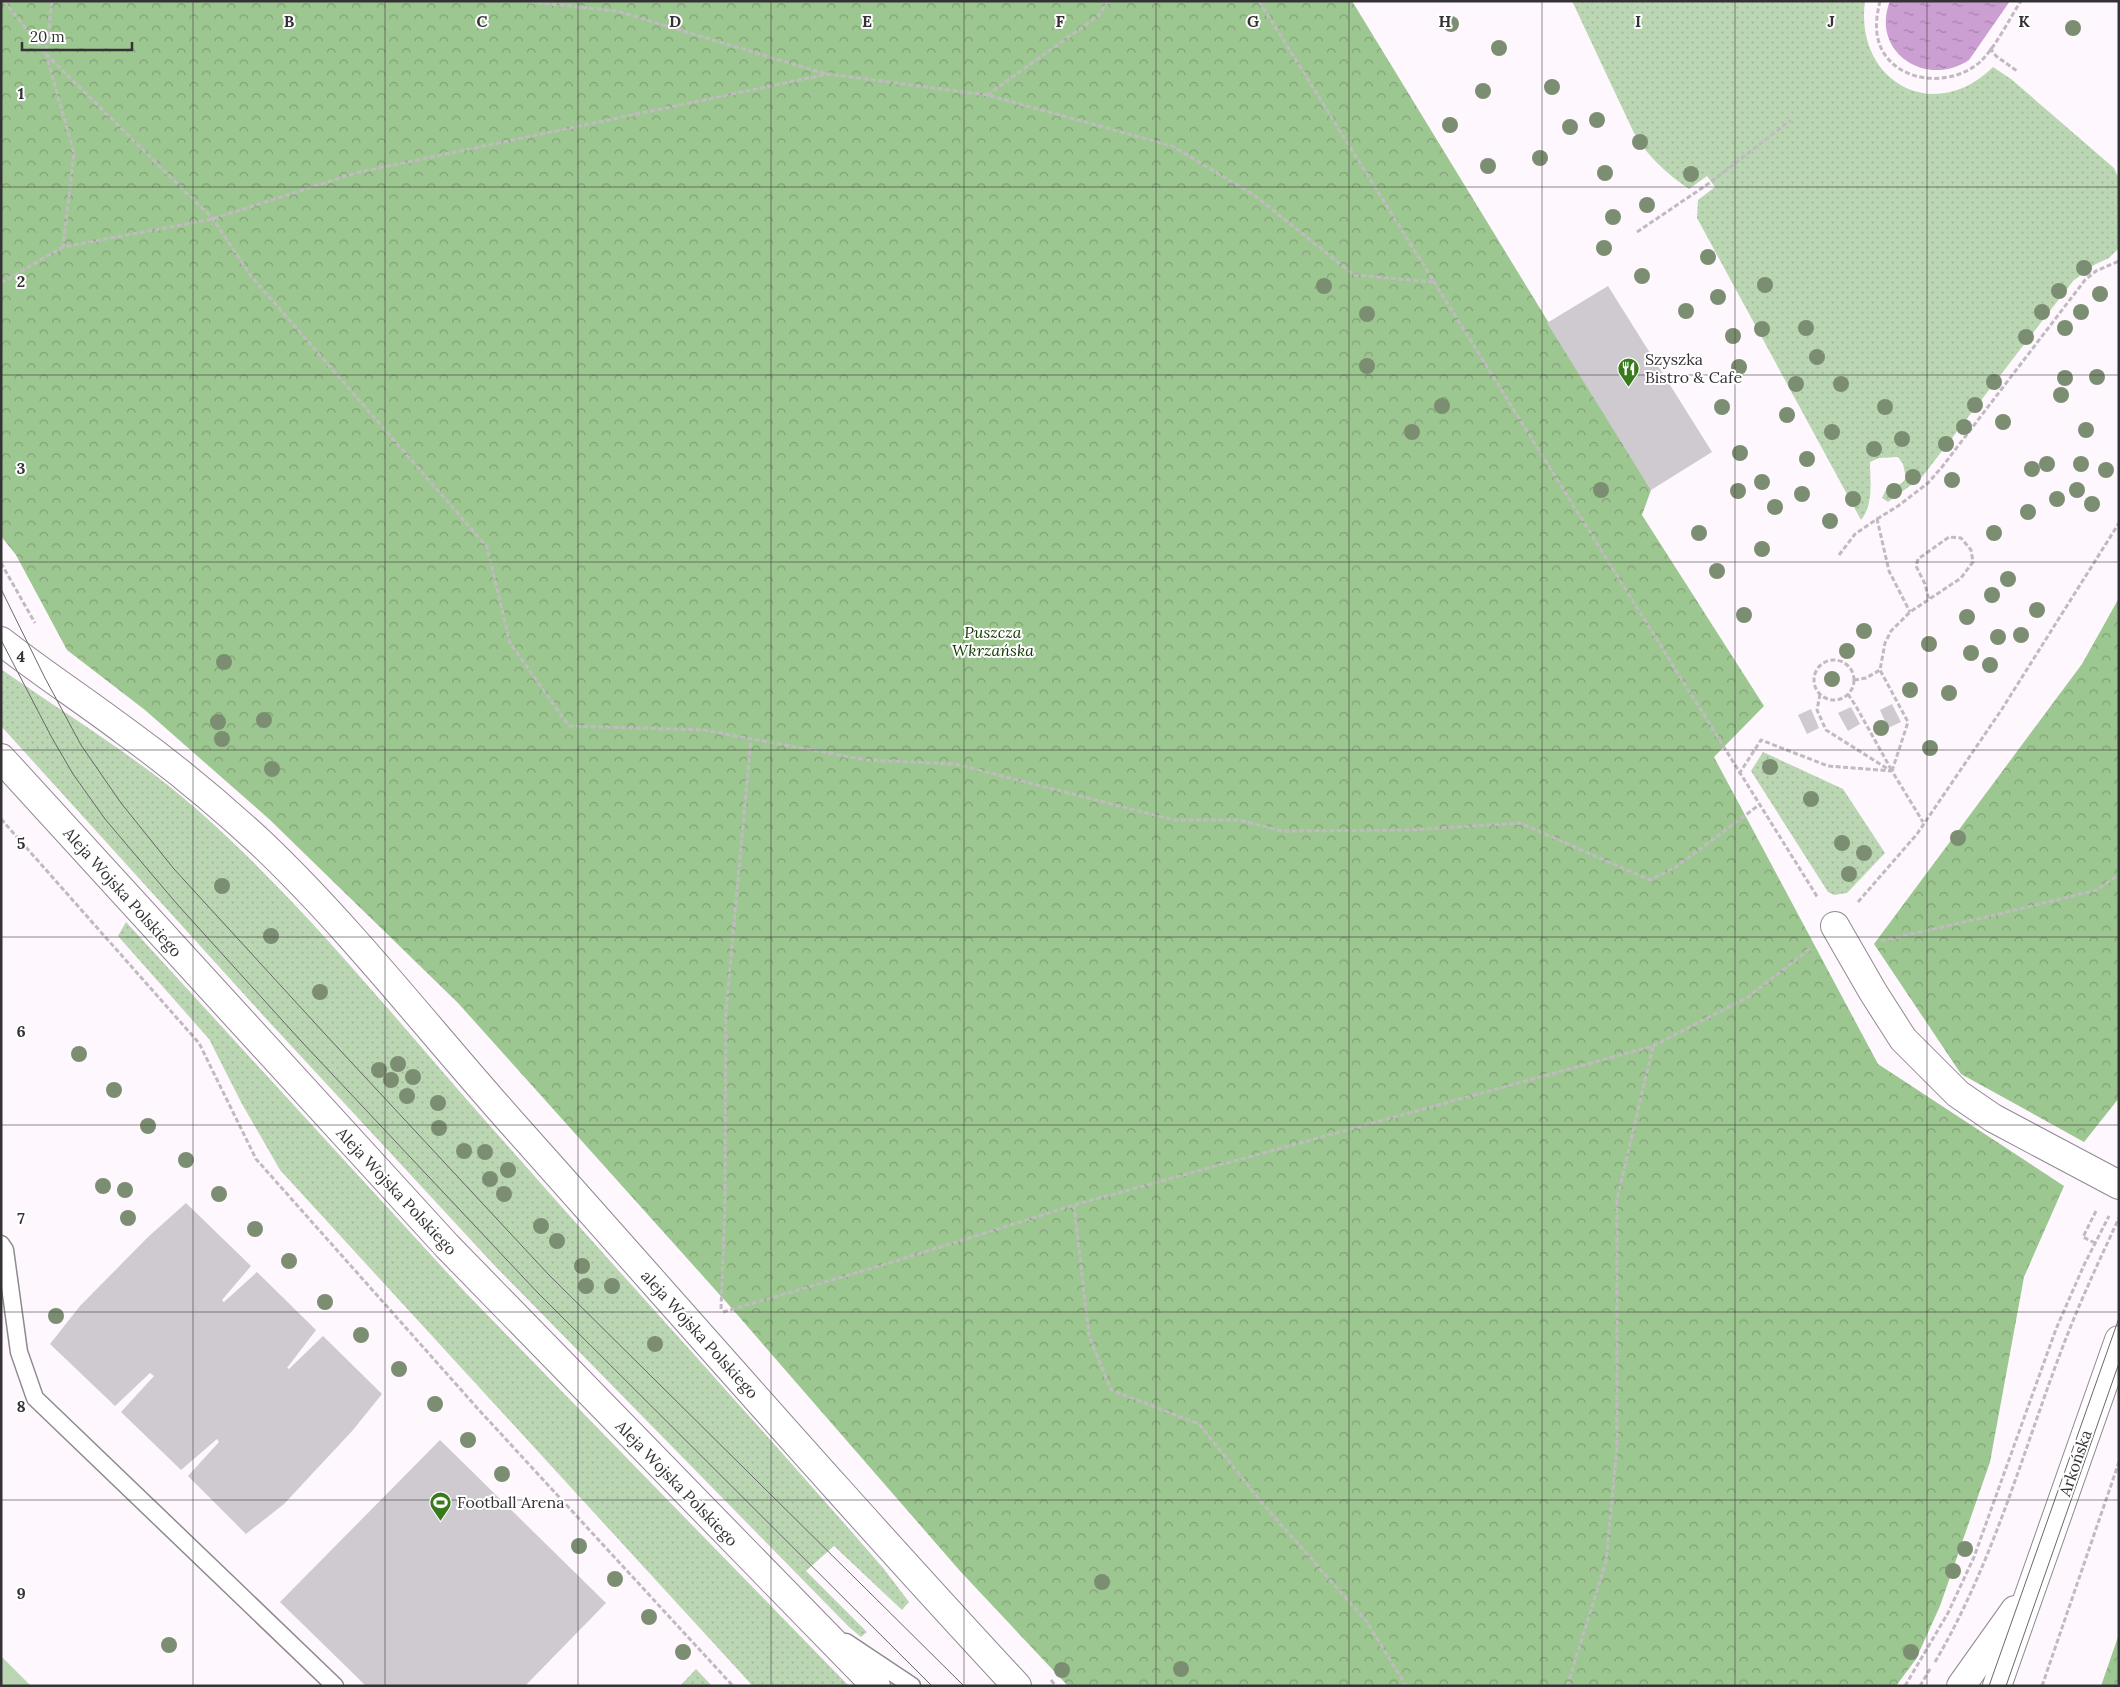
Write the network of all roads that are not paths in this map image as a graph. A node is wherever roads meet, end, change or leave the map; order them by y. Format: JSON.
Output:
{"nodes":[{"id":1,"x":7,"y":648,"type":"edge"},
{"id":2,"x":1,"y":758,"type":"edge"},
{"id":3,"x":1835,"y":926,"type":"road end"},
{"id":4,"x":2119,"y":1186,"type":"edge"},
{"id":5,"x":1,"y":1244,"type":"edge"},
{"id":6,"x":2119,"y":1340,"type":"edge"},
{"id":7,"x":2032,"y":1586,"type":"junction"},
{"id":8,"x":2016,"y":1609,"type":"junction"},
{"id":9,"x":803,"y":1613,"type":"junction"},
{"id":10,"x":335,"y":1686,"type":"edge"},
{"id":11,"x":876,"y":1686,"type":"edge"},
{"id":12,"x":912,"y":1686,"type":"edge"},
{"id":13,"x":1017,"y":1686,"type":"edge"},
{"id":14,"x":1961,"y":1686,"type":"edge"},
{"id":15,"x":1989,"y":1686,"type":"edge"},
{"id":16,"x":1997,"y":1686,"type":"edge"}],
"edges":[{"from":1,"to":13,"type":"main road","name":"aleja Wojska Polskiego"},
{"from":2,"to":9,"type":"main road","name":"Aleja Wojska Polskiego"},
{"from":3,"to":4,"type":"main road"},
{"from":5,"to":10,"type":"lane"},
{"from":6,"to":7,"type":"main road","name":"Arkońska"},
{"from":7,"to":8,"type":"main road","name":"Arkońska"},
{"from":7,"to":16,"type":"main road","name":"Arkońska"},
{"from":8,"to":14,"type":"main road","name":"Arkońska"},
{"from":8,"to":15,"type":"lane"},
{"from":9,"to":11,"type":"main road"},
{"from":9,"to":12,"type":"lane"}]}
